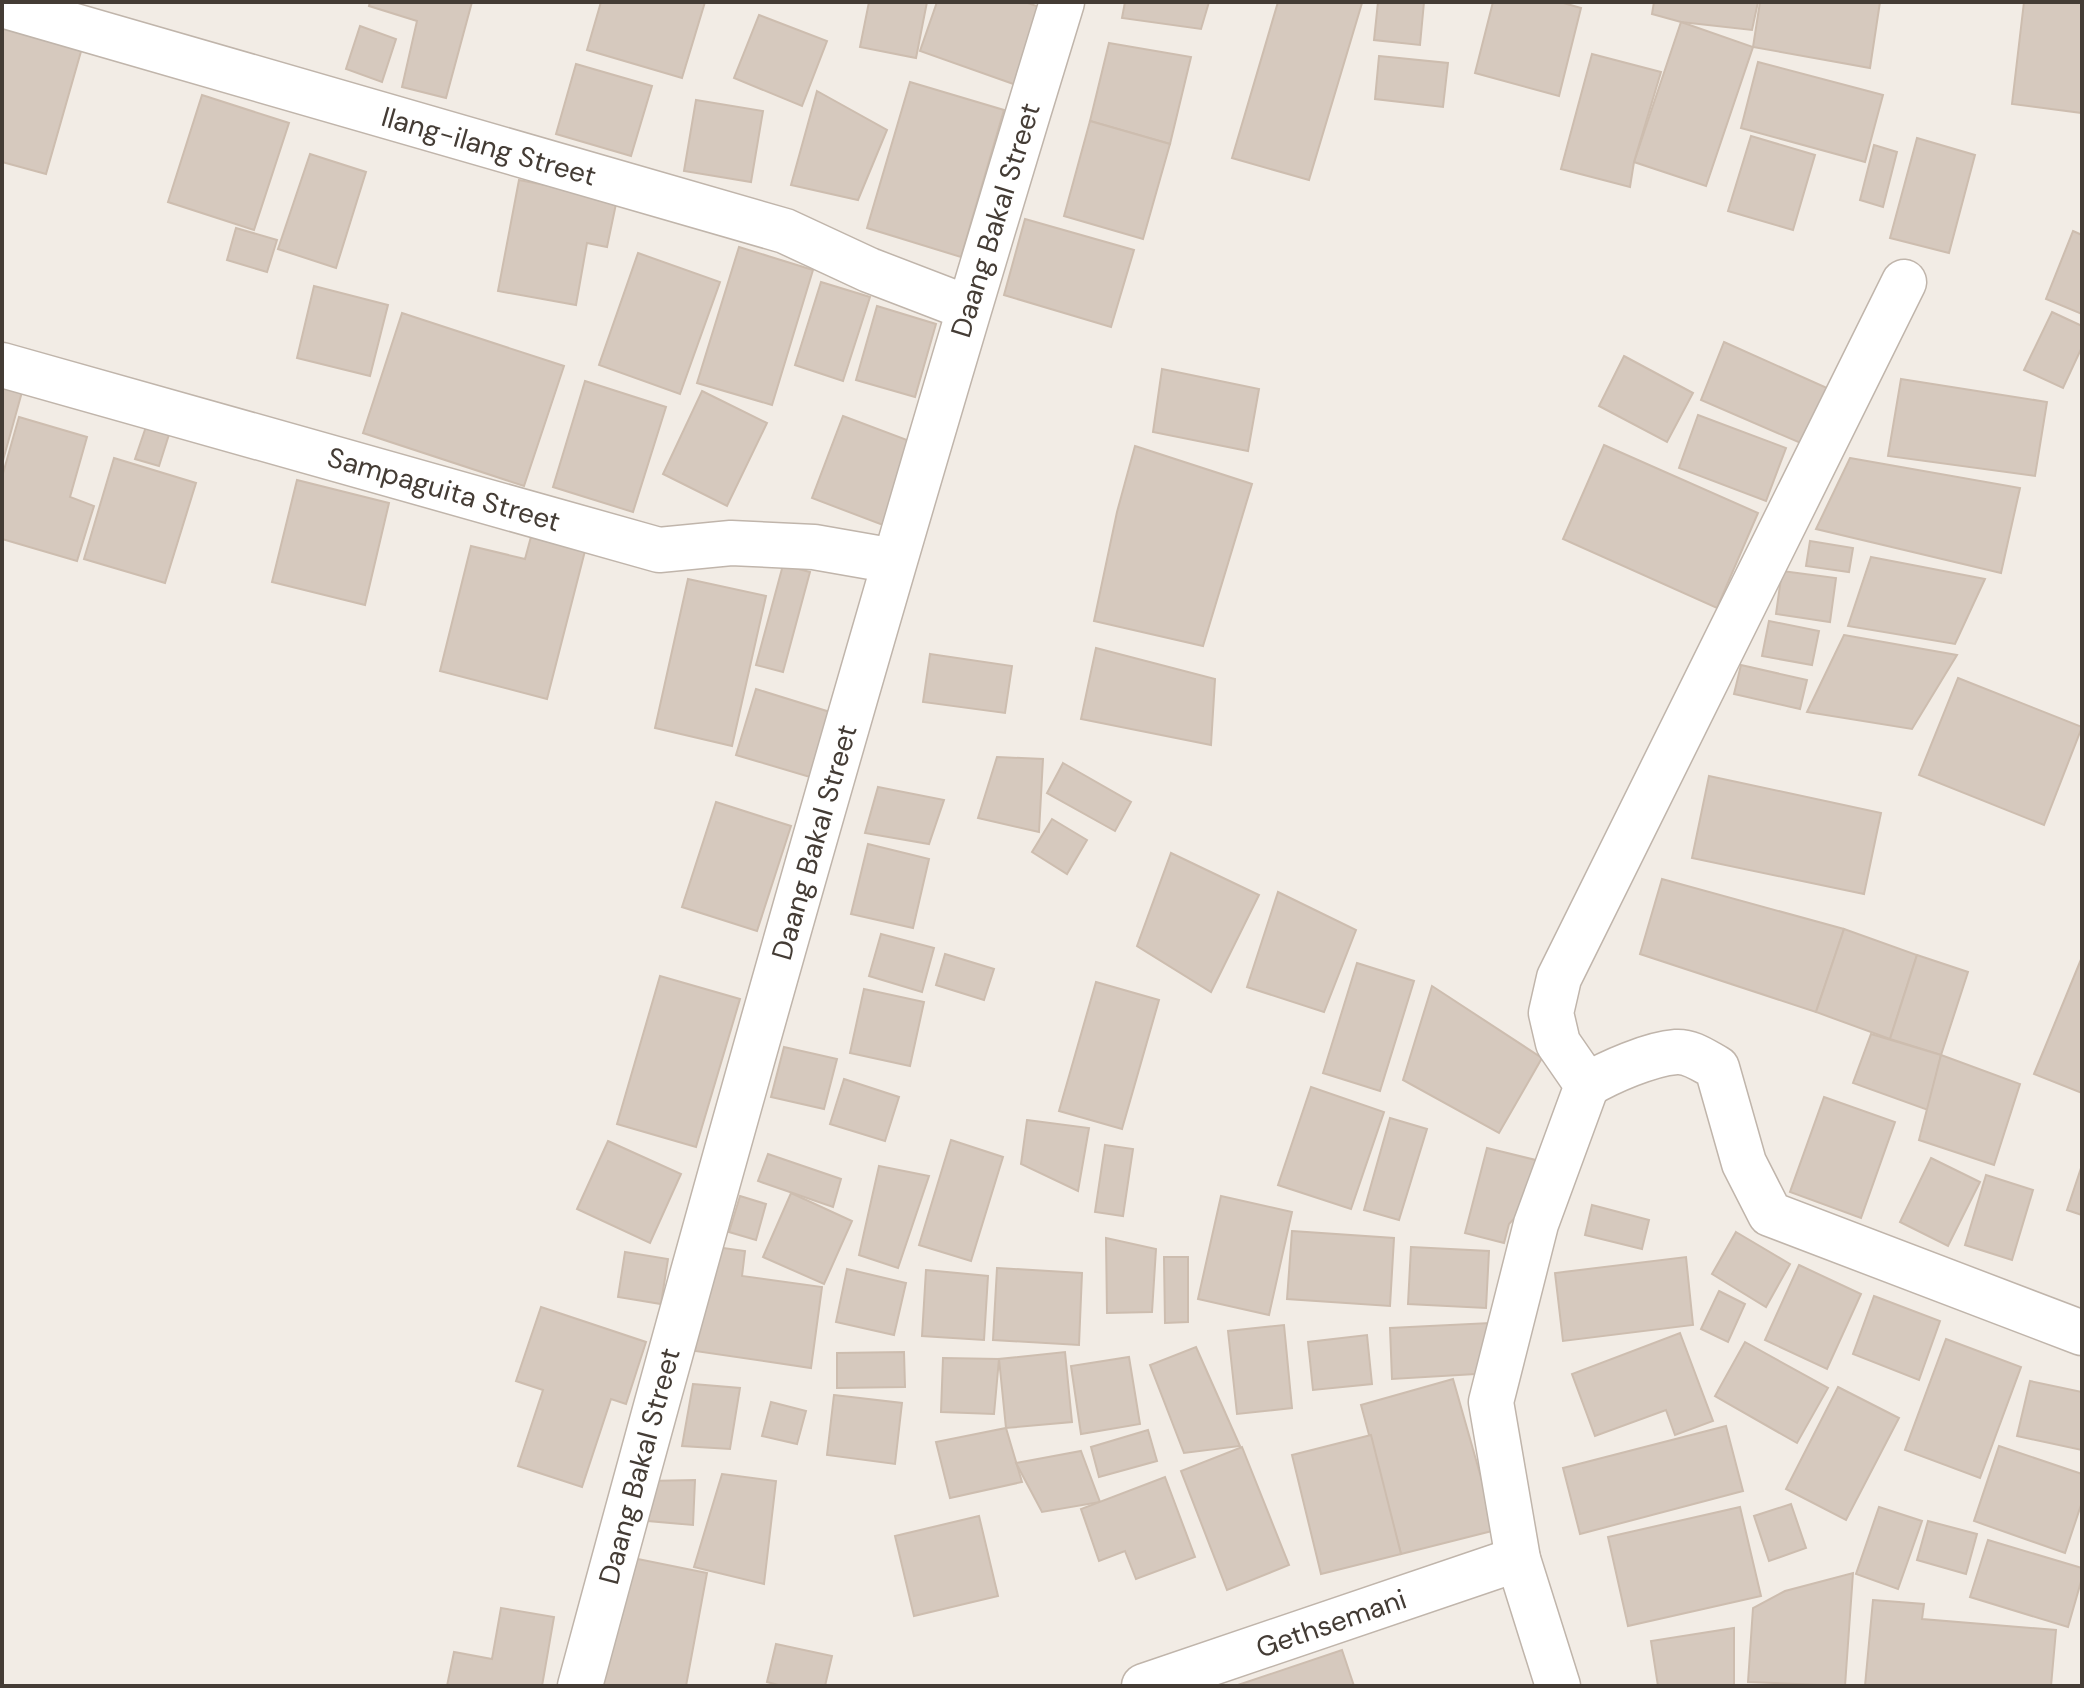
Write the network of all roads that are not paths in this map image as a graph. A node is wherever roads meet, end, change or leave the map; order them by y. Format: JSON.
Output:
{"nodes":[{"id":1,"x":1062,"y":2,"type":"edge"},
{"id":2,"x":2,"y":5,"type":"edge"},
{"id":3,"x":1904,"y":282,"type":"dead end"},
{"id":4,"x":968,"y":308,"type":"junction"},
{"id":5,"x":2,"y":365,"type":"edge"},
{"id":6,"x":894,"y":561,"type":"junction"},
{"id":7,"x":1587,"y":1085,"type":"junction"},
{"id":8,"x":2082,"y":1333,"type":"edge"},
{"id":9,"x":1518,"y":1559,"type":"junction"},
{"id":10,"x":1160,"y":1684,"type":"edge"},
{"id":11,"x":580,"y":1686,"type":"edge"},
{"id":12,"x":1558,"y":1686,"type":"edge"}],
"edges":[{"from":1,"to":4,"type":"street","name":"Daang Bakal Street"},
{"from":2,"to":4,"type":"street","name":"Ilang-ilang Street"},
{"from":3,"to":7,"type":"street"},
{"from":4,"to":6,"type":"street","name":"Daang Bakal Street"},
{"from":5,"to":6,"type":"street","name":"Sampaguita Street"},
{"from":6,"to":11,"type":"street","name":"Daang Bakal Street"},
{"from":7,"to":8,"type":"street"},
{"from":7,"to":9,"type":"street"},
{"from":9,"to":10,"type":"street","name":"Gethsemani"},
{"from":9,"to":12,"type":"street"}]}
